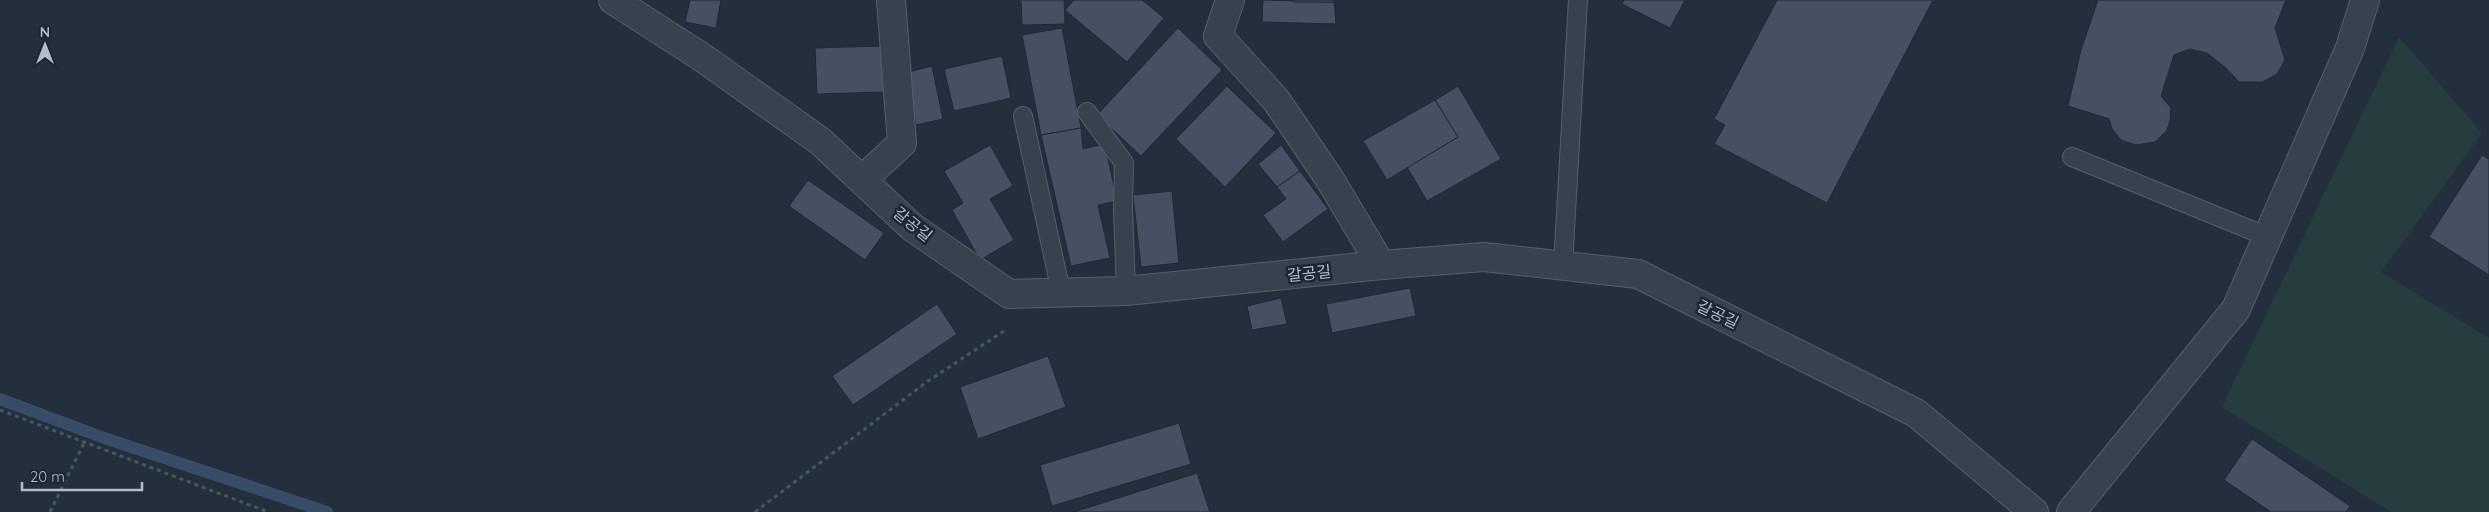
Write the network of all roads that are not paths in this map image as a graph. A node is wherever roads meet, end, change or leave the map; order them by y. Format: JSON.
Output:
{"nodes":[{"id":1,"x":613,"y":0,"type":"edge"},
{"id":2,"x":891,"y":0,"type":"edge"},
{"id":3,"x":1230,"y":0,"type":"edge"},
{"id":4,"x":1578,"y":0,"type":"edge"},
{"id":5,"x":2365,"y":0,"type":"edge"},
{"id":6,"x":1087,"y":112,"type":"dead end"},
{"id":7,"x":1023,"y":116,"type":"dead end"},
{"id":8,"x":2072,"y":157,"type":"dead end"},
{"id":9,"x":862,"y":180,"type":"junction"},
{"id":10,"x":2268,"y":237,"type":"junction"},
{"id":11,"x":1381,"y":265,"type":"junction"},
{"id":12,"x":1563,"y":266,"type":"junction"},
{"id":13,"x":1126,"y":291,"type":"junction"},
{"id":14,"x":1061,"y":292,"type":"junction"},
{"id":15,"x":2034,"y":512,"type":"edge"},
{"id":16,"x":2071,"y":512,"type":"edge"}],
"edges":[{"from":1,"to":9,"type":"street","name":"갈공길"},
{"from":2,"to":9,"type":"street"},
{"from":3,"to":11,"type":"street"},
{"from":4,"to":12,"type":"lane"},
{"from":5,"to":10,"type":"street"},
{"from":6,"to":13,"type":"lane"},
{"from":7,"to":14,"type":"lane"},
{"from":8,"to":10,"type":"lane"},
{"from":9,"to":14,"type":"street","name":"갈공길"},
{"from":10,"to":16,"type":"street"},
{"from":11,"to":12,"type":"street","name":"갈공길"},
{"from":11,"to":13,"type":"street","name":"갈공길"},
{"from":12,"to":15,"type":"street","name":"갈공길"},
{"from":13,"to":14,"type":"street","name":"갈공길"}]}
